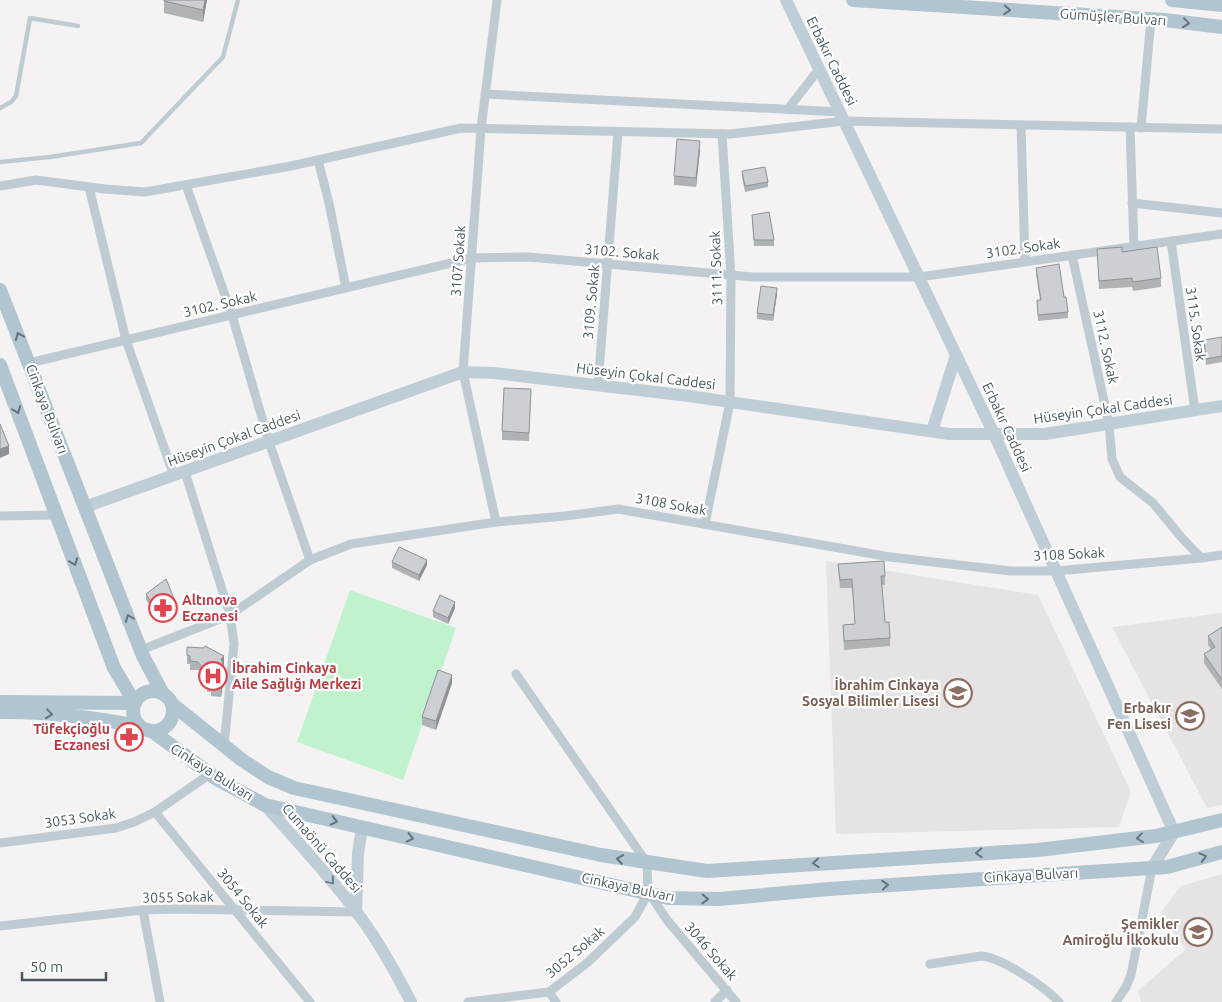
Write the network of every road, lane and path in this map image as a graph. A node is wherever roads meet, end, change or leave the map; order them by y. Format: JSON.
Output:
{"nodes":[{"id":1,"x":238,"y":0,"type":"edge"},
{"id":2,"x":497,"y":0,"type":"edge"},
{"id":3,"x":786,"y":0,"type":"edge"},
{"id":4,"x":854,"y":0,"type":"edge"},
{"id":5,"x":1172,"y":0,"type":"edge"},
{"id":6,"x":1222,"y":5,"type":"edge"},
{"id":7,"x":1151,"y":20,"type":"junction"},
{"id":8,"x":78,"y":26,"type":"dead end"},
{"id":9,"x":1222,"y":27,"type":"edge"},
{"id":10,"x":819,"y":69,"type":"junction"},
{"id":11,"x":485,"y":94,"type":"junction"},
{"id":12,"x":0,"y":108,"type":"edge"},
{"id":13,"x":788,"y":109,"type":"junction"},
{"id":14,"x":842,"y":117,"type":"junction"},
{"id":15,"x":1021,"y":125,"type":"junction"},
{"id":16,"x":1130,"y":127,"type":"junction"},
{"id":17,"x":1141,"y":128,"type":"junction"},
{"id":18,"x":481,"y":129,"type":"junction"},
{"id":19,"x":1222,"y":129,"type":"edge"},
{"id":20,"x":618,"y":132,"type":"junction"},
{"id":21,"x":722,"y":134,"type":"junction"},
{"id":22,"x":318,"y":160,"type":"junction"},
{"id":23,"x":0,"y":162,"type":"edge"},
{"id":24,"x":186,"y":185,"type":"junction"},
{"id":25,"x":0,"y":186,"type":"edge"},
{"id":26,"x":89,"y":187,"type":"junction"},
{"id":27,"x":1132,"y":203,"type":"junction"},
{"id":28,"x":1222,"y":213,"type":"edge"},
{"id":29,"x":1222,"y":234,"type":"edge"},
{"id":30,"x":1171,"y":242,"type":"junction"},
{"id":31,"x":1134,"y":247,"type":"junction"},
{"id":32,"x":1072,"y":255,"type":"junction"},
{"id":33,"x":472,"y":258,"type":"junction"},
{"id":34,"x":1025,"y":262,"type":"junction"},
{"id":35,"x":608,"y":264,"type":"junction"},
{"id":36,"x":732,"y":276,"type":"junction"},
{"id":37,"x":919,"y":277,"type":"junction"},
{"id":38,"x":346,"y":288,"type":"junction"},
{"id":39,"x":0,"y":290,"type":"edge"},
{"id":40,"x":232,"y":315,"type":"junction"},
{"id":41,"x":126,"y":340,"type":"junction"},
{"id":42,"x":956,"y":355,"type":"junction"},
{"id":43,"x":30,"y":363,"type":"junction"},
{"id":44,"x":0,"y":365,"type":"edge"},
{"id":45,"x":463,"y":372,"type":"junction"},
{"id":46,"x":598,"y":385,"type":"junction"},
{"id":47,"x":730,"y":402,"type":"junction"},
{"id":48,"x":1222,"y":406,"type":"edge"},
{"id":49,"x":1195,"y":411,"type":"junction"},
{"id":50,"x":1109,"y":424,"type":"junction"},
{"id":51,"x":932,"y":431,"type":"junction"},
{"id":52,"x":994,"y":434,"type":"junction"},
{"id":53,"x":269,"y":442,"type":"junction"},
{"id":54,"x":179,"y":474,"type":"junction"},
{"id":55,"x":85,"y":507,"type":"junction"},
{"id":56,"x":56,"y":515,"type":"junction"},
{"id":57,"x":0,"y":516,"type":"edge"},
{"id":58,"x":496,"y":522,"type":"junction"},
{"id":59,"x":704,"y":524,"type":"junction"},
{"id":60,"x":1222,"y":554,"type":"edge"},
{"id":61,"x":1201,"y":558,"type":"junction"},
{"id":62,"x":310,"y":560,"type":"junction"},
{"id":63,"x":1056,"y":570,"type":"junction"},
{"id":64,"x":230,"y":615,"type":"junction"},
{"id":65,"x":141,"y":650,"type":"junction"},
{"id":66,"x":516,"y":674,"type":"dead end"},
{"id":67,"x":168,"y":699,"type":"junction"},
{"id":68,"x":0,"y":702,"type":"edge"},
{"id":69,"x":135,"y":703,"type":"junction"},
{"id":70,"x":0,"y":712,"type":"edge"},
{"id":71,"x":145,"y":729,"type":"junction"},
{"id":72,"x":224,"y":746,"type":"junction"},
{"id":73,"x":210,"y":774,"type":"junction"},
{"id":74,"x":265,"y":805,"type":"junction"},
{"id":75,"x":156,"y":812,"type":"junction"},
{"id":76,"x":1222,"y":820,"type":"edge"},
{"id":77,"x":362,"y":828,"type":"junction"},
{"id":78,"x":1174,"y":832,"type":"junction"},
{"id":79,"x":0,"y":843,"type":"edge"},
{"id":80,"x":1222,"y":852,"type":"edge"},
{"id":81,"x":647,"y":863,"type":"junction"},
{"id":82,"x":1152,"y":868,"type":"junction"},
{"id":83,"x":648,"y":893,"type":"junction"},
{"id":84,"x":143,"y":910,"type":"junction"},
{"id":85,"x":235,"y":910,"type":"junction"},
{"id":86,"x":356,"y":912,"type":"junction"},
{"id":87,"x":0,"y":926,"type":"edge"},
{"id":88,"x":930,"y":964,"type":"dead end"},
{"id":89,"x":727,"y":990,"type":"junction"},
{"id":90,"x":549,"y":992,"type":"junction"},
{"id":91,"x":1119,"y":1001,"type":"edge"},
{"id":92,"x":160,"y":1002,"type":"edge"},
{"id":93,"x":310,"y":1002,"type":"edge"},
{"id":94,"x":411,"y":1002,"type":"edge"},
{"id":95,"x":468,"y":1002,"type":"edge"},
{"id":96,"x":556,"y":1002,"type":"edge"},
{"id":97,"x":715,"y":1002,"type":"edge"},
{"id":98,"x":736,"y":1002,"type":"edge"},
{"id":99,"x":1059,"y":1002,"type":"edge"}],
"edges":[{"from":1,"to":23,"type":"lane"},
{"from":2,"to":11,"type":"street","name":"3107 Sokak"},
{"from":3,"to":10,"type":"street","name":"Erbakır Caddesi"},
{"from":4,"to":7,"type":"main road","name":"Gümüşler Bulvarı","one_way":true},
{"from":5,"to":6,"type":"main road","name":"Gümüşler Bulvarı"},
{"from":7,"to":9,"type":"main road","name":"Gümüşler Bulvarı","one_way":true},
{"from":7,"to":17,"type":"street"},
{"from":8,"to":12,"type":"lane"},
{"from":10,"to":13,"type":"street"},
{"from":10,"to":14,"type":"street","name":"Erbakır Caddesi"},
{"from":11,"to":13,"type":"street"},
{"from":11,"to":18,"type":"street","name":"3107 Sokak"},
{"from":13,"to":14,"type":"street"},
{"from":14,"to":15,"type":"street"},
{"from":14,"to":21,"type":"street"},
{"from":14,"to":37,"type":"street","name":"Erbakır Caddesi"},
{"from":15,"to":16,"type":"street"},
{"from":15,"to":34,"type":"street"},
{"from":16,"to":17,"type":"street"},
{"from":16,"to":27,"type":"street"},
{"from":17,"to":19,"type":"street"},
{"from":18,"to":20,"type":"street"},
{"from":18,"to":22,"type":"street"},
{"from":18,"to":33,"type":"street","name":"3107 Sokak"},
{"from":20,"to":21,"type":"street"},
{"from":20,"to":35,"type":"street","name":"3109. Sokak"},
{"from":21,"to":36,"type":"street","name":"3111. Sokak"},
{"from":22,"to":24,"type":"street"},
{"from":22,"to":38,"type":"street"},
{"from":24,"to":26,"type":"street"},
{"from":24,"to":40,"type":"street"},
{"from":25,"to":26,"type":"street"},
{"from":26,"to":41,"type":"street"},
{"from":27,"to":28,"type":"street"},
{"from":27,"to":31,"type":"street"},
{"from":29,"to":30,"type":"street","name":"3102. Sokak"},
{"from":30,"to":31,"type":"street","name":"3102. Sokak"},
{"from":30,"to":49,"type":"street","name":"3115. Sokak"},
{"from":31,"to":32,"type":"street","name":"3102. Sokak"},
{"from":32,"to":34,"type":"street","name":"3102. Sokak"},
{"from":32,"to":50,"type":"street","name":"3112. Sokak"},
{"from":33,"to":35,"type":"street","name":"3102. Sokak"},
{"from":33,"to":38,"type":"street","name":"3102. Sokak"},
{"from":33,"to":45,"type":"street","name":"3107 Sokak"},
{"from":34,"to":37,"type":"street","name":"3102. Sokak"},
{"from":35,"to":36,"type":"street","name":"3102. Sokak"},
{"from":35,"to":46,"type":"street","name":"3109. Sokak"},
{"from":36,"to":37,"type":"street","name":"3102. Sokak"},
{"from":36,"to":47,"type":"street","name":"3111. Sokak"},
{"from":37,"to":42,"type":"street","name":"Erbakır Caddesi"},
{"from":38,"to":40,"type":"street","name":"3102. Sokak"},
{"from":43,"to":39,"type":"main road","name":"Cinkaya Bulvarı","one_way":true},
{"from":40,"to":41,"type":"street","name":"3102. Sokak"},
{"from":40,"to":53,"type":"street"},
{"from":41,"to":43,"type":"street","name":"3102. Sokak"},
{"from":41,"to":54,"type":"street"},
{"from":42,"to":51,"type":"street"},
{"from":42,"to":52,"type":"street","name":"Erbakır Caddesi"},
{"from":43,"to":55,"type":"main road","name":"Cinkaya Bulvarı"},
{"from":44,"to":56,"type":"main road","name":"Cinkaya Bulvarı","one_way":true},
{"from":45,"to":46,"type":"street","name":"Hüseyin Çokal Caddesi"},
{"from":45,"to":53,"type":"street","name":"Hüseyin Çokal Caddesi"},
{"from":45,"to":58,"type":"street","name":"3107 Sokak"},
{"from":46,"to":47,"type":"street","name":"Hüseyin Çokal Caddesi"},
{"from":47,"to":51,"type":"street","name":"Hüseyin Çokal Caddesi"},
{"from":47,"to":59,"type":"street","name":"3111. Sokak"},
{"from":48,"to":49,"type":"street","name":"Hüseyin Çokal Caddesi"},
{"from":49,"to":50,"type":"street","name":"Hüseyin Çokal Caddesi"},
{"from":50,"to":52,"type":"street","name":"Hüseyin Çokal Caddesi"},
{"from":50,"to":61,"type":"street","name":"3112. Sokak"},
{"from":51,"to":52,"type":"street","name":"Hüseyin Çokal Caddesi"},
{"from":52,"to":63,"type":"street","name":"Erbakır Caddesi"},
{"from":53,"to":54,"type":"street","name":"Hüseyin Çokal Caddesi"},
{"from":53,"to":62,"type":"street"},
{"from":54,"to":55,"type":"street","name":"Hüseyin Çokal Caddesi"},
{"from":54,"to":64,"type":"street"},
{"from":65,"to":55,"type":"main road","name":"Cinkaya Bulvarı","one_way":true},
{"from":56,"to":57,"type":"street"},
{"from":56,"to":69,"type":"main road","name":"Cinkaya Bulvarı","one_way":true},
{"from":58,"to":59,"type":"street","name":"3108 Sokak"},
{"from":58,"to":62,"type":"street","name":"3108 Sokak"},
{"from":59,"to":63,"type":"street","name":"3108 Sokak"},
{"from":60,"to":61,"type":"street","name":"3108 Sokak"},
{"from":61,"to":63,"type":"street","name":"3108 Sokak"},
{"from":62,"to":64,"type":"street","name":"3108 Sokak"},
{"from":63,"to":78,"type":"street","name":"Erbakır Caddesi"},
{"from":64,"to":65,"type":"street","name":"3108 Sokak"},
{"from":64,"to":72,"type":"street"},
{"from":65,"to":67,"type":"main road","name":"Cinkaya Bulvarı"},
{"from":66,"to":81,"type":"street"},
{"from":67,"to":69,"type":"main road"},
{"from":67,"to":71,"type":"main road"},
{"from":67,"to":72,"type":"main road","name":"Cinkaya Bulvarı"},
{"from":68,"to":69,"type":"main road"},
{"from":69,"to":71,"type":"main road"},
{"from":70,"to":71,"type":"main road","one_way":true},
{"from":71,"to":73,"type":"main road","name":"Cinkaya Bulvarı"},
{"from":81,"to":72,"type":"main road","name":"Cinkaya Bulvarı","one_way":true},
{"from":73,"to":74,"type":"main road","name":"Cinkaya Bulvarı"},
{"from":73,"to":75,"type":"street","name":"3053 Sokak"},
{"from":74,"to":77,"type":"main road","name":"Cinkaya Bulvarı","one_way":true},
{"from":74,"to":86,"type":"street","name":"Cumaönü Caddesi","one_way":true},
{"from":75,"to":79,"type":"street","name":"3053 Sokak"},
{"from":75,"to":85,"type":"street","name":"3054 Sokak"},
{"from":76,"to":78,"type":"main road","name":"Cinkaya Bulvarı"},
{"from":77,"to":83,"type":"main road","name":"Cinkaya Bulvarı","one_way":true},
{"from":77,"to":86,"type":"street","name":"Cumaönü Caddesi"},
{"from":78,"to":81,"type":"main road","name":"Cinkaya Bulvarı","one_way":true},
{"from":78,"to":82,"type":"street"},
{"from":82,"to":80,"type":"main road","name":"Cinkaya Bulvarı","one_way":true},
{"from":81,"to":83,"type":"street"},
{"from":83,"to":82,"type":"main road","name":"Cinkaya Bulvarı","one_way":true},
{"from":82,"to":91,"type":"street"},
{"from":83,"to":89,"type":"street","name":"3046 Sokak"},
{"from":83,"to":90,"type":"street","name":"3052 Sokak"},
{"from":84,"to":85,"type":"street","name":"3055 Sokak"},
{"from":84,"to":87,"type":"street","name":"3055 Sokak"},
{"from":84,"to":92,"type":"street"},
{"from":85,"to":86,"type":"street","name":"3055 Sokak"},
{"from":85,"to":93,"type":"street","name":"3054 Sokak"},
{"from":86,"to":94,"type":"street","name":"Cumaönü Caddesi"},
{"from":88,"to":99,"type":"street"},
{"from":89,"to":97,"type":"street"},
{"from":89,"to":98,"type":"street","name":"3046 Sokak"},
{"from":90,"to":95,"type":"street","name":"3052 Sokak"},
{"from":90,"to":96,"type":"street"}]}
